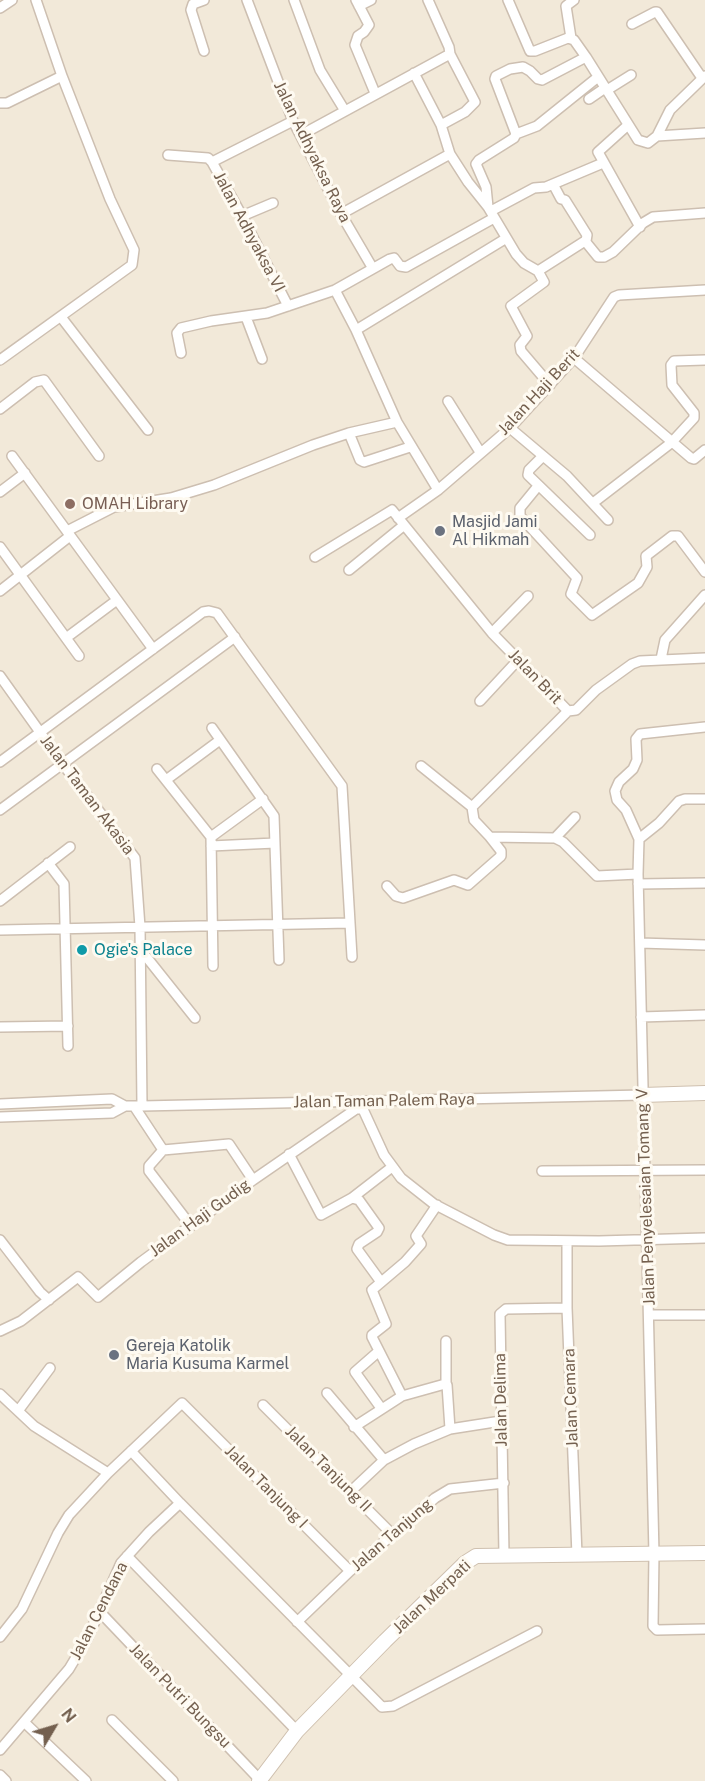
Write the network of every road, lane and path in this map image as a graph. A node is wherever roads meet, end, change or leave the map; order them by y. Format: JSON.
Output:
{"nodes":[{"id":1,"x":12,"y":0,"type":"edge"},
{"id":2,"x":36,"y":0,"type":"edge"},
{"id":3,"x":204,"y":0,"type":"edge"},
{"id":4,"x":247,"y":0,"type":"edge"},
{"id":5,"x":294,"y":0,"type":"edge"},
{"id":6,"x":371,"y":0,"type":"edge"},
{"id":7,"x":508,"y":0,"type":"edge"},
{"id":8,"x":574,"y":0,"type":"edge"},
{"id":9,"x":430,"y":1,"type":"edge"},
{"id":10,"x":358,"y":3,"type":"edge"},
{"id":11,"x":0,"y":8,"type":"edge"},
{"id":12,"x":632,"y":24,"type":"dead end"},
{"id":13,"x":571,"y":38,"type":"junction"},
{"id":14,"x":204,"y":51,"type":"dead end"},
{"id":15,"x":450,"y":54,"type":"junction"},
{"id":16,"x":586,"y":57,"type":"junction"},
{"id":17,"x":414,"y":73,"type":"junction"},
{"id":18,"x":630,"y":75,"type":"dead end"},
{"id":19,"x":62,"y":76,"type":"junction"},
{"id":20,"x":598,"y":77,"type":"junction"},
{"id":21,"x":704,"y":77,"type":"edge"},
{"id":22,"x":606,"y":89,"type":"junction"},
{"id":23,"x":375,"y":93,"type":"junction"},
{"id":24,"x":589,"y":99,"type":"dead end"},
{"id":25,"x":0,"y":103,"type":"edge"},
{"id":26,"x":345,"y":111,"type":"junction"},
{"id":27,"x":293,"y":120,"type":"junction"},
{"id":28,"x":441,"y":125,"type":"junction"},
{"id":29,"x":628,"y":125,"type":"junction"},
{"id":30,"x":705,"y":133,"type":"edge"},
{"id":31,"x":516,"y":134,"type":"junction"},
{"id":32,"x":301,"y":135,"type":"junction"},
{"id":33,"x":657,"y":136,"type":"junction"},
{"id":34,"x":450,"y":154,"type":"junction"},
{"id":35,"x":168,"y":155,"type":"dead end"},
{"id":36,"x":212,"y":162,"type":"junction"},
{"id":37,"x":603,"y":163,"type":"junction"},
{"id":38,"x":553,"y":184,"type":"junction"},
{"id":39,"x":273,"y":202,"type":"dead end"},
{"id":40,"x":491,"y":212,"type":"junction"},
{"id":41,"x":705,"y":213,"type":"edge"},
{"id":42,"x":341,"y":214,"type":"junction"},
{"id":43,"x":242,"y":216,"type":"junction"},
{"id":44,"x":640,"y":227,"type":"junction"},
{"id":45,"x":505,"y":239,"type":"junction"},
{"id":46,"x":586,"y":241,"type":"junction"},
{"id":47,"x":372,"y":267,"type":"junction"},
{"id":48,"x":538,"y":271,"type":"junction"},
{"id":49,"x":336,"y":290,"type":"junction"},
{"id":50,"x":705,"y":290,"type":"edge"},
{"id":51,"x":288,"y":306,"type":"junction"},
{"id":52,"x":61,"y":317,"type":"junction"},
{"id":53,"x":246,"y":317,"type":"junction"},
{"id":54,"x":356,"y":330,"type":"junction"},
{"id":55,"x":181,"y":353,"type":"dead end"},
{"id":56,"x":574,"y":358,"type":"junction"},
{"id":57,"x":262,"y":359,"type":"dead end"},
{"id":58,"x":0,"y":360,"type":"edge"},
{"id":59,"x":705,"y":360,"type":"edge"},
{"id":60,"x":550,"y":385,"type":"junction"},
{"id":61,"x":448,"y":401,"type":"dead end"},
{"id":62,"x":0,"y":409,"type":"edge"},
{"id":63,"x":397,"y":422,"type":"junction"},
{"id":64,"x":510,"y":428,"type":"junction"},
{"id":65,"x":148,"y":430,"type":"dead end"},
{"id":66,"x":350,"y":433,"type":"junction"},
{"id":67,"x":671,"y":443,"type":"junction"},
{"id":68,"x":410,"y":447,"type":"junction"},
{"id":69,"x":705,"y":450,"type":"edge"},
{"id":70,"x":480,"y":452,"type":"junction"},
{"id":71,"x":12,"y":456,"type":"dead end"},
{"id":72,"x":99,"y":456,"type":"dead end"},
{"id":73,"x":543,"y":456,"type":"junction"},
{"id":74,"x":25,"y":473,"type":"junction"},
{"id":75,"x":538,"y":486,"type":"junction"},
{"id":76,"x":438,"y":490,"type":"junction"},
{"id":77,"x":0,"y":492,"type":"edge"},
{"id":78,"x":593,"y":503,"type":"junction"},
{"id":79,"x":608,"y":520,"type":"dead end"},
{"id":80,"x":401,"y":522,"type":"junction"},
{"id":81,"x":68,"y":533,"type":"junction"},
{"id":82,"x":590,"y":535,"type":"dead end"},
{"id":83,"x":0,"y":548,"type":"edge"},
{"id":84,"x":315,"y":557,"type":"dead end"},
{"id":85,"x":349,"y":570,"type":"dead end"},
{"id":86,"x":705,"y":572,"type":"edge"},
{"id":87,"x":21,"y":576,"type":"junction"},
{"id":88,"x":0,"y":591,"type":"edge"},
{"id":89,"x":705,"y":595,"type":"edge"},
{"id":90,"x":528,"y":596,"type":"dead end"},
{"id":91,"x":117,"y":600,"type":"junction"},
{"id":92,"x":492,"y":633,"type":"junction"},
{"id":93,"x":66,"y":638,"type":"junction"},
{"id":94,"x":235,"y":638,"type":"junction"},
{"id":95,"x":153,"y":649,"type":"junction"},
{"id":96,"x":79,"y":656,"type":"dead end"},
{"id":97,"x":705,"y":658,"type":"edge"},
{"id":98,"x":661,"y":659,"type":"junction"},
{"id":99,"x":518,"y":660,"type":"junction"},
{"id":100,"x":0,"y":676,"type":"edge"},
{"id":101,"x":480,"y":701,"type":"dead end"},
{"id":102,"x":568,"y":711,"type":"junction"},
{"id":103,"x":705,"y":727,"type":"edge"},
{"id":104,"x":212,"y":728,"type":"dead end"},
{"id":105,"x":41,"y":733,"type":"junction"},
{"id":106,"x":220,"y":740,"type":"junction"},
{"id":107,"x":0,"y":762,"type":"edge"},
{"id":108,"x":62,"y":763,"type":"junction"},
{"id":109,"x":421,"y":766,"type":"dead end"},
{"id":110,"x":157,"y":769,"type":"dead end"},
{"id":111,"x":166,"y":780,"type":"junction"},
{"id":112,"x":263,"y":799,"type":"junction"},
{"id":113,"x":705,"y":799,"type":"edge"},
{"id":114,"x":472,"y":807,"type":"junction"},
{"id":115,"x":0,"y":810,"type":"edge"},
{"id":116,"x":575,"y":817,"type":"dead end"},
{"id":117,"x":490,"y":837,"type":"junction"},
{"id":118,"x":555,"y":838,"type":"junction"},
{"id":119,"x":639,"y":839,"type":"junction"},
{"id":120,"x":211,"y":842,"type":"junction"},
{"id":121,"x":275,"y":843,"type":"junction"},
{"id":122,"x":70,"y":847,"type":"dead end"},
{"id":123,"x":48,"y":863,"type":"junction"},
{"id":124,"x":638,"y":879,"type":"junction"},
{"id":125,"x":705,"y":883,"type":"edge"},
{"id":126,"x":387,"y":886,"type":"dead end"},
{"id":127,"x":0,"y":901,"type":"edge"},
{"id":128,"x":350,"y":922,"type":"junction"},
{"id":129,"x":277,"y":924,"type":"junction"},
{"id":130,"x":213,"y":925,"type":"junction"},
{"id":131,"x":140,"y":927,"type":"junction"},
{"id":132,"x":66,"y":928,"type":"junction"},
{"id":133,"x":0,"y":930,"type":"edge"},
{"id":134,"x":640,"y":944,"type":"junction"},
{"id":135,"x":705,"y":945,"type":"edge"},
{"id":136,"x":140,"y":949,"type":"junction"},
{"id":137,"x":352,"y":957,"type":"dead end"},
{"id":138,"x":279,"y":960,"type":"dead end"},
{"id":139,"x":213,"y":966,"type":"dead end"},
{"id":140,"x":705,"y":1015,"type":"edge"},
{"id":141,"x":641,"y":1017,"type":"junction"},
{"id":142,"x":195,"y":1018,"type":"dead end"},
{"id":143,"x":68,"y":1026,"type":"junction"},
{"id":144,"x":0,"y":1028,"type":"edge"},
{"id":145,"x":68,"y":1046,"type":"dead end"},
{"id":146,"x":705,"y":1093,"type":"edge"},
{"id":147,"x":643,"y":1095,"type":"junction"},
{"id":148,"x":47,"y":1102,"type":"junction"},
{"id":149,"x":0,"y":1104,"type":"edge"},
{"id":150,"x":361,"y":1105,"type":"junction"},
{"id":151,"x":134,"y":1106,"type":"junction"},
{"id":152,"x":48,"y":1115,"type":"junction"},
{"id":153,"x":0,"y":1117,"type":"edge"},
{"id":154,"x":163,"y":1150,"type":"junction"},
{"id":155,"x":289,"y":1154,"type":"junction"},
{"id":156,"x":392,"y":1167,"type":"junction"},
{"id":157,"x":705,"y":1170,"type":"edge"},
{"id":158,"x":542,"y":1171,"type":"dead end"},
{"id":159,"x":645,"y":1172,"type":"junction"},
{"id":160,"x":253,"y":1180,"type":"junction"},
{"id":161,"x":352,"y":1198,"type":"junction"},
{"id":162,"x":437,"y":1205,"type":"junction"},
{"id":163,"x":190,"y":1226,"type":"junction"},
{"id":164,"x":705,"y":1238,"type":"edge"},
{"id":165,"x":647,"y":1239,"type":"junction"},
{"id":166,"x":0,"y":1240,"type":"edge"},
{"id":167,"x":567,"y":1241,"type":"junction"},
{"id":168,"x":381,"y":1282,"type":"junction"},
{"id":169,"x":49,"y":1300,"type":"junction"},
{"id":170,"x":567,"y":1308,"type":"junction"},
{"id":171,"x":649,"y":1315,"type":"junction"},
{"id":172,"x":705,"y":1315,"type":"edge"},
{"id":173,"x":0,"y":1331,"type":"edge"},
{"id":174,"x":446,"y":1341,"type":"dead end"},
{"id":175,"x":379,"y":1352,"type":"junction"},
{"id":176,"x":50,"y":1368,"type":"dead end"},
{"id":177,"x":446,"y":1384,"type":"junction"},
{"id":178,"x":327,"y":1393,"type":"dead end"},
{"id":179,"x":0,"y":1394,"type":"edge"},
{"id":180,"x":402,"y":1396,"type":"junction"},
{"id":181,"x":263,"y":1404,"type":"dead end"},
{"id":182,"x":381,"y":1408,"type":"junction"},
{"id":183,"x":18,"y":1411,"type":"junction"},
{"id":184,"x":501,"y":1421,"type":"junction"},
{"id":185,"x":354,"y":1427,"type":"junction"},
{"id":186,"x":450,"y":1429,"type":"junction"},
{"id":187,"x":131,"y":1451,"type":"junction"},
{"id":188,"x":384,"y":1460,"type":"junction"},
{"id":189,"x":108,"y":1473,"type":"junction"},
{"id":190,"x":504,"y":1483,"type":"junction"},
{"id":191,"x":350,"y":1492,"type":"junction"},
{"id":192,"x":180,"y":1503,"type":"junction"},
{"id":193,"x":392,"y":1534,"type":"junction"},
{"id":194,"x":705,"y":1553,"type":"edge"},
{"id":195,"x":654,"y":1554,"type":"junction"},
{"id":196,"x":504,"y":1555,"type":"junction"},
{"id":197,"x":577,"y":1555,"type":"junction"},
{"id":198,"x":127,"y":1556,"type":"junction"},
{"id":199,"x":350,"y":1571,"type":"junction"},
{"id":200,"x":100,"y":1612,"type":"junction"},
{"id":201,"x":297,"y":1622,"type":"junction"},
{"id":202,"x":705,"y":1629,"type":"edge"},
{"id":203,"x":537,"y":1631,"type":"dead end"},
{"id":204,"x":0,"y":1637,"type":"edge"},
{"id":205,"x":350,"y":1677,"type":"junction"},
{"id":206,"x":112,"y":1720,"type":"dead end"},
{"id":207,"x":24,"y":1722,"type":"junction"},
{"id":208,"x":297,"y":1731,"type":"junction"},
{"id":209,"x":0,"y":1750,"type":"edge"},
{"id":210,"x":0,"y":1775,"type":"edge"},
{"id":211,"x":260,"y":1780,"type":"edge"},
{"id":212,"x":6,"y":1781,"type":"edge"},
{"id":213,"x":86,"y":1781,"type":"edge"},
{"id":214,"x":173,"y":1781,"type":"edge"}],
"edges":[{"from":1,"to":11,"type":"street"},
{"from":2,"to":19,"type":"street"},
{"from":3,"to":14,"type":"street"},
{"from":4,"to":27,"type":"street","name":"Jalan Adhyaksa Raya"},
{"from":5,"to":26,"type":"street"},
{"from":6,"to":10,"type":"street"},
{"from":7,"to":13,"type":"street"},
{"from":8,"to":13,"type":"street"},
{"from":9,"to":15,"type":"street"},
{"from":10,"to":23,"type":"street"},
{"from":12,"to":21,"type":"street"},
{"from":13,"to":16,"type":"street"},
{"from":15,"to":17,"type":"street"},
{"from":15,"to":28,"type":"street"},
{"from":16,"to":20,"type":"street"},
{"from":16,"to":31,"type":"street"},
{"from":17,"to":23,"type":"street"},
{"from":17,"to":28,"type":"street"},
{"from":18,"to":22,"type":"street"},
{"from":19,"to":25,"type":"street"},
{"from":19,"to":52,"type":"street"},
{"from":20,"to":22,"type":"street"},
{"from":20,"to":31,"type":"street"},
{"from":21,"to":33,"type":"street"},
{"from":22,"to":24,"type":"street"},
{"from":22,"to":29,"type":"street"},
{"from":23,"to":26,"type":"street"},
{"from":26,"to":32,"type":"street"},
{"from":27,"to":32,"type":"street","name":"Jalan Adhyaksa Raya"},
{"from":27,"to":36,"type":"street","name":"Jalan Adhyaksa VI"},
{"from":28,"to":34,"type":"street"},
{"from":29,"to":33,"type":"street"},
{"from":29,"to":37,"type":"street"},
{"from":30,"to":33,"type":"street"},
{"from":31,"to":40,"type":"street"},
{"from":32,"to":42,"type":"street","name":"Jalan Adhyaksa Raya"},
{"from":34,"to":40,"type":"street"},
{"from":34,"to":42,"type":"street"},
{"from":35,"to":36,"type":"street"},
{"from":36,"to":43,"type":"street","name":"Jalan Adhyaksa VI"},
{"from":37,"to":38,"type":"street"},
{"from":37,"to":44,"type":"street"},
{"from":38,"to":40,"type":"street"},
{"from":38,"to":46,"type":"street"},
{"from":39,"to":43,"type":"street"},
{"from":40,"to":45,"type":"street"},
{"from":40,"to":47,"type":"street"},
{"from":41,"to":44,"type":"street"},
{"from":42,"to":47,"type":"street","name":"Jalan Adhyaksa Raya"},
{"from":43,"to":51,"type":"street","name":"Jalan Adhyaksa VI"},
{"from":44,"to":46,"type":"street"},
{"from":45,"to":48,"type":"street"},
{"from":45,"to":54,"type":"street"},
{"from":46,"to":48,"type":"street"},
{"from":47,"to":49,"type":"street"},
{"from":48,"to":60,"type":"street"},
{"from":49,"to":51,"type":"street","name":"Jalan Adhyaksa VI"},
{"from":49,"to":54,"type":"street"},
{"from":50,"to":56,"type":"street","name":"Jalan Haji Berit"},
{"from":51,"to":53,"type":"street"},
{"from":52,"to":58,"type":"street"},
{"from":52,"to":65,"type":"street"},
{"from":53,"to":55,"type":"street"},
{"from":53,"to":57,"type":"street"},
{"from":54,"to":63,"type":"street"},
{"from":56,"to":60,"type":"street","name":"Jalan Haji Berit"},
{"from":56,"to":67,"type":"street"},
{"from":59,"to":67,"type":"street"},
{"from":60,"to":64,"type":"street","name":"Jalan Haji Berit"},
{"from":61,"to":70,"type":"street"},
{"from":62,"to":72,"type":"street"},
{"from":63,"to":66,"type":"street"},
{"from":63,"to":68,"type":"street"},
{"from":64,"to":70,"type":"street","name":"Jalan Haji Berit"},
{"from":64,"to":73,"type":"street"},
{"from":66,"to":68,"type":"street"},
{"from":66,"to":81,"type":"street"},
{"from":67,"to":69,"type":"street"},
{"from":67,"to":78,"type":"street"},
{"from":68,"to":76,"type":"street"},
{"from":70,"to":76,"type":"street","name":"Jalan Haji Berit"},
{"from":71,"to":74,"type":"street"},
{"from":73,"to":75,"type":"street"},
{"from":73,"to":78,"type":"street"},
{"from":74,"to":77,"type":"street"},
{"from":74,"to":81,"type":"street"},
{"from":75,"to":82,"type":"street"},
{"from":75,"to":86,"type":"street"},
{"from":76,"to":80,"type":"street","name":"Jalan Haji Berit"},
{"from":78,"to":79,"type":"street"},
{"from":80,"to":84,"type":"street"},
{"from":80,"to":85,"type":"street","name":"Jalan Haji Berit"},
{"from":80,"to":92,"type":"street","name":"Jalan Brit"},
{"from":81,"to":87,"type":"street"},
{"from":81,"to":91,"type":"street"},
{"from":83,"to":87,"type":"street"},
{"from":87,"to":88,"type":"street"},
{"from":87,"to":93,"type":"street"},
{"from":89,"to":98,"type":"street"},
{"from":90,"to":92,"type":"street"},
{"from":91,"to":93,"type":"street"},
{"from":91,"to":95,"type":"street"},
{"from":92,"to":99,"type":"street","name":"Jalan Brit"},
{"from":93,"to":96,"type":"street"},
{"from":94,"to":95,"type":"street"},
{"from":94,"to":108,"type":"street"},
{"from":94,"to":128,"type":"street"},
{"from":95,"to":105,"type":"street"},
{"from":97,"to":98,"type":"street"},
{"from":98,"to":102,"type":"street"},
{"from":99,"to":101,"type":"street"},
{"from":99,"to":102,"type":"street","name":"Jalan Brit"},
{"from":100,"to":105,"type":"street","name":"Jalan Taman Akasia"},
{"from":102,"to":114,"type":"street","name":"Jalan Brit"},
{"from":103,"to":119,"type":"street"},
{"from":104,"to":106,"type":"street"},
{"from":105,"to":107,"type":"street"},
{"from":105,"to":108,"type":"street","name":"Jalan Taman Akasia"},
{"from":106,"to":111,"type":"street"},
{"from":106,"to":112,"type":"street"},
{"from":108,"to":115,"type":"street"},
{"from":108,"to":131,"type":"street","name":"Jalan Taman Akasia"},
{"from":109,"to":114,"type":"street"},
{"from":110,"to":111,"type":"street"},
{"from":111,"to":120,"type":"street"},
{"from":112,"to":120,"type":"street"},
{"from":112,"to":121,"type":"street"},
{"from":113,"to":119,"type":"street"},
{"from":114,"to":117,"type":"street"},
{"from":116,"to":118,"type":"street"},
{"from":117,"to":118,"type":"street"},
{"from":117,"to":126,"type":"street"},
{"from":118,"to":124,"type":"street"},
{"from":119,"to":124,"type":"street","name":"Jalan Penyelesaian Tomang V"},
{"from":120,"to":121,"type":"street"},
{"from":120,"to":130,"type":"street"},
{"from":121,"to":129,"type":"street"},
{"from":122,"to":123,"type":"street"},
{"from":123,"to":127,"type":"street"},
{"from":123,"to":132,"type":"street"},
{"from":124,"to":125,"type":"street"},
{"from":124,"to":134,"type":"street","name":"Jalan Penyelesaian Tomang V"},
{"from":128,"to":129,"type":"street"},
{"from":128,"to":137,"type":"street"},
{"from":129,"to":130,"type":"street"},
{"from":129,"to":138,"type":"street"},
{"from":130,"to":131,"type":"street"},
{"from":130,"to":139,"type":"street"},
{"from":131,"to":132,"type":"street"},
{"from":131,"to":136,"type":"street","name":"Jalan Taman Akasia"},
{"from":132,"to":133,"type":"street"},
{"from":132,"to":143,"type":"street"},
{"from":134,"to":135,"type":"street"},
{"from":134,"to":141,"type":"street","name":"Jalan Penyelesaian Tomang V"},
{"from":136,"to":142,"type":"street"},
{"from":136,"to":151,"type":"street","name":"Jalan Taman Akasia"},
{"from":140,"to":141,"type":"street"},
{"from":141,"to":147,"type":"street","name":"Jalan Penyelesaian Tomang V"},
{"from":143,"to":144,"type":"street"},
{"from":143,"to":145,"type":"street"},
{"from":146,"to":147,"type":"street"},
{"from":147,"to":150,"type":"street","name":"Jalan Taman Palem Raya"},
{"from":147,"to":159,"type":"street","name":"Jalan Penyelesaian Tomang V"},
{"from":148,"to":149,"type":"street","name":"Jalan Taman Palem Raya"},
{"from":148,"to":151,"type":"street","name":"Jalan Taman Palem Raya"},
{"from":148,"to":152,"type":"street"},
{"from":150,"to":151,"type":"street","name":"Jalan Taman Palem Raya"},
{"from":150,"to":155,"type":"street","name":"Jalan Haji Gudig"},
{"from":150,"to":156,"type":"street"},
{"from":151,"to":152,"type":"street","name":"Jalan Taman Palem Raya"},
{"from":151,"to":154,"type":"street"},
{"from":152,"to":153,"type":"street","name":"Jalan Taman Palem Raya"},
{"from":154,"to":160,"type":"street"},
{"from":154,"to":163,"type":"street"},
{"from":155,"to":160,"type":"street","name":"Jalan Haji Gudig"},
{"from":155,"to":161,"type":"street"},
{"from":156,"to":161,"type":"street"},
{"from":156,"to":162,"type":"street"},
{"from":157,"to":159,"type":"street"},
{"from":158,"to":159,"type":"street"},
{"from":159,"to":165,"type":"street","name":"Jalan Penyelesaian Tomang V"},
{"from":160,"to":163,"type":"street","name":"Jalan Haji Gudig"},
{"from":161,"to":168,"type":"street"},
{"from":162,"to":167,"type":"street"},
{"from":162,"to":168,"type":"street"},
{"from":163,"to":169,"type":"street","name":"Jalan Haji Gudig"},
{"from":164,"to":165,"type":"street"},
{"from":165,"to":167,"type":"street"},
{"from":165,"to":171,"type":"street","name":"Jalan Penyelesaian Tomang V"},
{"from":166,"to":169,"type":"street"},
{"from":167,"to":170,"type":"street","name":"Jalan Cemara"},
{"from":168,"to":175,"type":"street"},
{"from":169,"to":173,"type":"street"},
{"from":170,"to":184,"type":"street","name":"Jalan Delima"},
{"from":170,"to":197,"type":"street","name":"Jalan Cemara"},
{"from":171,"to":172,"type":"street"},
{"from":171,"to":195,"type":"street","name":"Jalan Penyelesaian Tomang V"},
{"from":174,"to":177,"type":"street"},
{"from":175,"to":180,"type":"street"},
{"from":175,"to":182,"type":"street"},
{"from":176,"to":183,"type":"street"},
{"from":177,"to":180,"type":"street"},
{"from":177,"to":186,"type":"street"},
{"from":178,"to":185,"type":"street"},
{"from":179,"to":183,"type":"street"},
{"from":180,"to":182,"type":"street"},
{"from":181,"to":191,"type":"street","name":"Jalan Tanjung II"},
{"from":182,"to":185,"type":"street"},
{"from":183,"to":189,"type":"street"},
{"from":184,"to":186,"type":"street"},
{"from":184,"to":190,"type":"street","name":"Jalan Delima"},
{"from":185,"to":188,"type":"street"},
{"from":186,"to":188,"type":"street"},
{"from":187,"to":189,"type":"street"},
{"from":187,"to":192,"type":"street"},
{"from":187,"to":199,"type":"street","name":"Jalan Tanjung I"},
{"from":188,"to":191,"type":"street"},
{"from":189,"to":204,"type":"street"},
{"from":190,"to":193,"type":"street","name":"Jalan Tanjung"},
{"from":190,"to":196,"type":"street","name":"Jalan Delima"},
{"from":191,"to":193,"type":"street","name":"Jalan Tanjung II"},
{"from":192,"to":198,"type":"street","name":"Jalan Cendana"},
{"from":192,"to":201,"type":"street"},
{"from":193,"to":199,"type":"street","name":"Jalan Tanjung"},
{"from":194,"to":195,"type":"street","name":"Jalan Merpati"},
{"from":195,"to":197,"type":"street","name":"Jalan Merpati"},
{"from":195,"to":202,"type":"street","name":"Jalan Penyelesaian Tomang V"},
{"from":196,"to":197,"type":"street","name":"Jalan Merpati"},
{"from":196,"to":205,"type":"street","name":"Jalan Merpati"},
{"from":198,"to":200,"type":"street","name":"Jalan Cendana"},
{"from":198,"to":208,"type":"street"},
{"from":199,"to":201,"type":"street","name":"Jalan Tanjung"},
{"from":200,"to":207,"type":"street","name":"Jalan Cendana"},
{"from":200,"to":211,"type":"street","name":"Jalan Putri Bungsu"},
{"from":201,"to":205,"type":"street"},
{"from":203,"to":205,"type":"street"},
{"from":205,"to":208,"type":"street","name":"Jalan Merpati"},
{"from":206,"to":214,"type":"street"},
{"from":207,"to":209,"type":"street","name":"Jalan Cendana"},
{"from":207,"to":213,"type":"street"},
{"from":208,"to":211,"type":"street","name":"Jalan Merpati"},
{"from":210,"to":212,"type":"street"}]}
